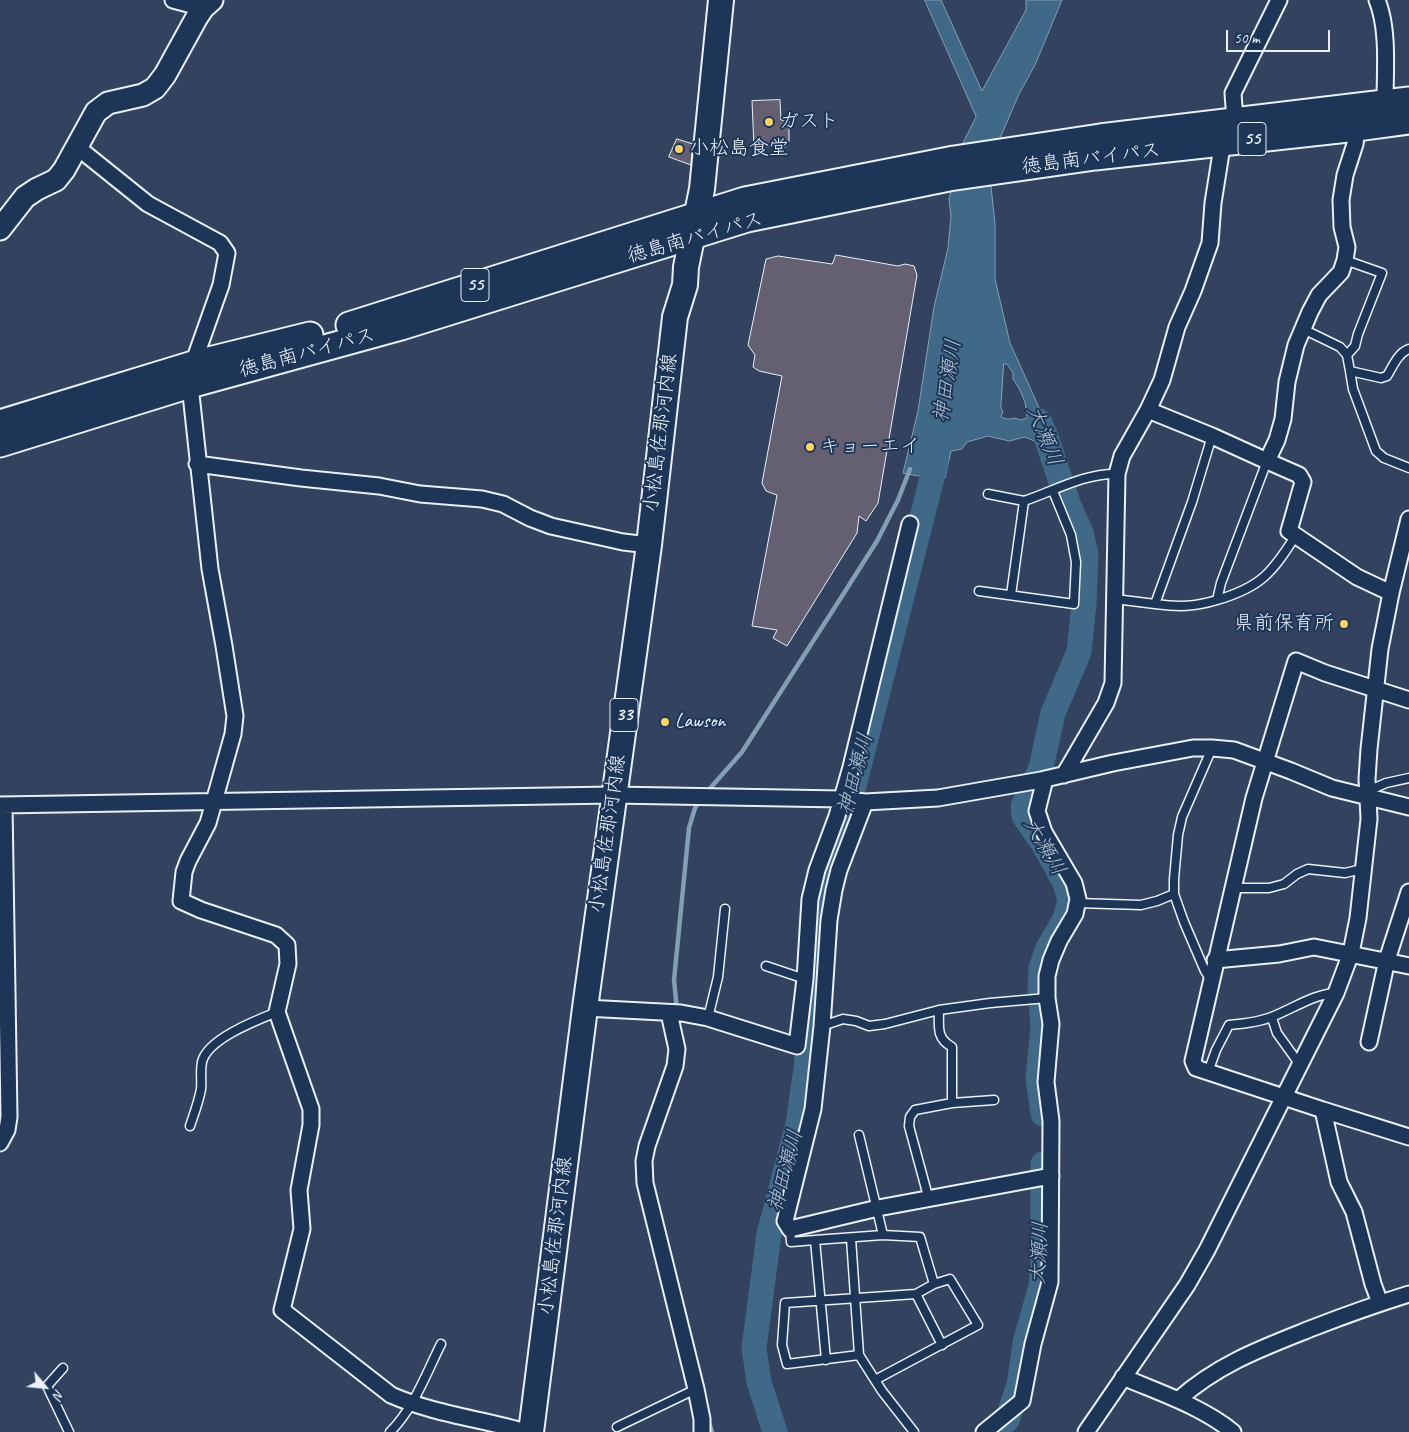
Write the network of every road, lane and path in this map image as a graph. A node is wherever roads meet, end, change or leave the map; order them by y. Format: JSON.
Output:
{"nodes":[{"id":1,"x":173,"y":0,"type":"edge"},
{"id":2,"x":721,"y":0,"type":"edge"},
{"id":3,"x":1279,"y":0,"type":"edge"},
{"id":4,"x":1377,"y":0,"type":"edge"},
{"id":5,"x":207,"y":4,"type":"edge"},
{"id":6,"x":1409,"y":100,"type":"edge"},
{"id":7,"x":1385,"y":102,"type":"junction"},
{"id":8,"x":1355,"y":118,"type":"junction"},
{"id":9,"x":1236,"y":121,"type":"junction"},
{"id":10,"x":1409,"y":121,"type":"edge"},
{"id":11,"x":1220,"y":142,"type":"junction"},
{"id":12,"x":77,"y":147,"type":"junction"},
{"id":13,"x":1097,"y":147,"type":"junction"},
{"id":14,"x":694,"y":226,"type":"junction"},
{"id":15,"x":0,"y":229,"type":"edge"},
{"id":16,"x":1345,"y":260,"type":"junction"},
{"id":17,"x":1303,"y":328,"type":"junction"},
{"id":18,"x":1409,"y":349,"type":"edge"},
{"id":19,"x":1347,"y":355,"type":"junction"},
{"id":20,"x":1350,"y":371,"type":"junction"},
{"id":21,"x":191,"y":374,"type":"junction"},
{"id":22,"x":1148,"y":410,"type":"junction"},
{"id":23,"x":0,"y":423,"type":"edge"},
{"id":24,"x":1212,"y":436,"type":"junction"},
{"id":25,"x":0,"y":444,"type":"edge"},
{"id":26,"x":1267,"y":461,"type":"junction"},
{"id":27,"x":197,"y":464,"type":"junction"},
{"id":28,"x":1409,"y":468,"type":"edge"},
{"id":29,"x":1117,"y":474,"type":"junction"},
{"id":30,"x":1056,"y":490,"type":"junction"},
{"id":31,"x":988,"y":494,"type":"dead end"},
{"id":32,"x":1024,"y":501,"type":"junction"},
{"id":33,"x":1409,"y":519,"type":"edge"},
{"id":34,"x":910,"y":524,"type":"dead end"},
{"id":35,"x":1296,"y":535,"type":"junction"},
{"id":36,"x":649,"y":545,"type":"junction"},
{"id":37,"x":978,"y":591,"type":"dead end"},
{"id":38,"x":1391,"y":593,"type":"junction"},
{"id":39,"x":1011,"y":595,"type":"junction"},
{"id":40,"x":1115,"y":599,"type":"junction"},
{"id":41,"x":1217,"y":600,"type":"junction"},
{"id":42,"x":1155,"y":604,"type":"junction"},
{"id":43,"x":1376,"y":690,"type":"junction"},
{"id":44,"x":1409,"y":700,"type":"edge"},
{"id":45,"x":1212,"y":748,"type":"junction"},
{"id":46,"x":1265,"y":762,"type":"junction"},
{"id":47,"x":1064,"y":775,"type":"junction"},
{"id":48,"x":1409,"y":778,"type":"edge"},
{"id":49,"x":1038,"y":780,"type":"junction"},
{"id":50,"x":1368,"y":794,"type":"junction"},
{"id":51,"x":613,"y":795,"type":"junction"},
{"id":52,"x":215,"y":801,"type":"junction"},
{"id":53,"x":853,"y":801,"type":"junction"},
{"id":54,"x":2,"y":805,"type":"edge"},
{"id":55,"x":1409,"y":807,"type":"edge"},
{"id":56,"x":1362,"y":869,"type":"junction"},
{"id":57,"x":1233,"y":888,"type":"junction"},
{"id":58,"x":1409,"y":892,"type":"edge"},
{"id":59,"x":1174,"y":894,"type":"junction"},
{"id":60,"x":1077,"y":903,"type":"junction"},
{"id":61,"x":725,"y":909,"type":"dead end"},
{"id":62,"x":1351,"y":953,"type":"junction"},
{"id":63,"x":1216,"y":960,"type":"junction"},
{"id":64,"x":1387,"y":960,"type":"junction"},
{"id":65,"x":766,"y":966,"type":"dead end"},
{"id":66,"x":1409,"y":966,"type":"edge"},
{"id":67,"x":804,"y":979,"type":"junction"},
{"id":68,"x":1211,"y":980,"type":"junction"},
{"id":69,"x":1336,"y":993,"type":"junction"},
{"id":70,"x":1042,"y":998,"type":"junction"},
{"id":71,"x":585,"y":1008,"type":"junction"},
{"id":72,"x":939,"y":1010,"type":"junction"},
{"id":73,"x":277,"y":1012,"type":"junction"},
{"id":74,"x":674,"y":1013,"type":"junction"},
{"id":75,"x":708,"y":1018,"type":"junction"},
{"id":76,"x":1272,"y":1018,"type":"junction"},
{"id":77,"x":822,"y":1026,"type":"junction"},
{"id":78,"x":1369,"y":1042,"type":"dead end"},
{"id":79,"x":1300,"y":1065,"type":"junction"},
{"id":80,"x":1208,"y":1072,"type":"junction"},
{"id":81,"x":1284,"y":1097,"type":"junction"},
{"id":82,"x":994,"y":1100,"type":"dead end"},
{"id":83,"x":952,"y":1103,"type":"junction"},
{"id":84,"x":1323,"y":1110,"type":"junction"},
{"id":85,"x":190,"y":1126,"type":"dead end"},
{"id":86,"x":859,"y":1135,"type":"dead end"},
{"id":87,"x":1409,"y":1137,"type":"edge"},
{"id":88,"x":0,"y":1143,"type":"edge"},
{"id":89,"x":1046,"y":1177,"type":"junction"},
{"id":90,"x":929,"y":1200,"type":"junction"},
{"id":91,"x":878,"y":1208,"type":"junction"},
{"id":92,"x":790,"y":1228,"type":"junction"},
{"id":93,"x":883,"y":1235,"type":"junction"},
{"id":94,"x":851,"y":1238,"type":"junction"},
{"id":95,"x":815,"y":1240,"type":"junction"},
{"id":96,"x":934,"y":1284,"type":"junction"},
{"id":97,"x":916,"y":1294,"type":"junction"},
{"id":98,"x":1409,"y":1294,"type":"edge"},
{"id":99,"x":856,"y":1299,"type":"junction"},
{"id":100,"x":820,"y":1301,"type":"junction"},
{"id":101,"x":1380,"y":1303,"type":"junction"},
{"id":102,"x":440,"y":1344,"type":"dead end"},
{"id":103,"x":942,"y":1344,"type":"junction"},
{"id":104,"x":860,"y":1356,"type":"junction"},
{"id":105,"x":826,"y":1360,"type":"junction"},
{"id":106,"x":63,"y":1368,"type":"dead end"},
{"id":107,"x":1123,"y":1377,"type":"junction"},
{"id":108,"x":875,"y":1380,"type":"junction"},
{"id":109,"x":696,"y":1389,"type":"junction"},
{"id":110,"x":1178,"y":1400,"type":"junction"},
{"id":111,"x":412,"y":1404,"type":"junction"},
{"id":112,"x":617,"y":1427,"type":"dead end"},
{"id":113,"x":69,"y":1432,"type":"edge"},
{"id":114,"x":390,"y":1432,"type":"edge"},
{"id":115,"x":526,"y":1432,"type":"edge"},
{"id":116,"x":531,"y":1432,"type":"edge"},
{"id":117,"x":702,"y":1432,"type":"edge"},
{"id":118,"x":914,"y":1432,"type":"edge"},
{"id":119,"x":984,"y":1432,"type":"edge"},
{"id":120,"x":1086,"y":1432,"type":"edge"},
{"id":121,"x":1233,"y":1432,"type":"edge"}],
"edges":[{"from":1,"to":5,"type":"street"},
{"from":2,"to":14,"type":"main road","name":"小松島佐那河内線","number":"33"},
{"from":3,"to":9,"type":"street"},
{"from":4,"to":7,"type":"street"},
{"from":5,"to":12,"type":"main road"},
{"from":6,"to":7,"type":"highway","name":"徳島南バイパス","number":"55"},
{"from":7,"to":8,"type":"highway","name":"徳島南バイパス","number":"55"},
{"from":8,"to":9,"type":"highway","name":"徳島南バイパス","number":"55"},
{"from":8,"to":10,"type":"highway","name":"徳島南バイパス","number":"55"},
{"from":8,"to":11,"type":"highway","name":"徳島南バイパス","number":"55"},
{"from":8,"to":16,"type":"street"},
{"from":9,"to":13,"type":"highway","name":"徳島南バイパス","number":"55"},
{"from":11,"to":13,"type":"highway","name":"徳島南バイパス","number":"55"},
{"from":11,"to":22,"type":"street"},
{"from":12,"to":15,"type":"main road"},
{"from":12,"to":21,"type":"street"},
{"from":13,"to":14,"type":"highway","name":"徳島南バイパス","number":"55"},
{"from":14,"to":21,"type":"highway","name":"徳島南バイパス","number":"55"},
{"from":14,"to":36,"type":"main road","name":"小松島佐那河内線","number":"33"},
{"from":16,"to":17,"type":"street"},
{"from":16,"to":19,"type":"lane"},
{"from":17,"to":19,"type":"lane"},
{"from":17,"to":26,"type":"street"},
{"from":18,"to":20,"type":"lane"},
{"from":19,"to":20,"type":"lane"},
{"from":20,"to":28,"type":"lane"},
{"from":21,"to":23,"type":"highway","name":"徳島南バイパス","number":"55"},
{"from":21,"to":25,"type":"highway","name":"徳島南バイパス","number":"55"},
{"from":21,"to":27,"type":"street"},
{"from":22,"to":24,"type":"street"},
{"from":22,"to":29,"type":"street"},
{"from":24,"to":26,"type":"street"},
{"from":24,"to":42,"type":"lane"},
{"from":26,"to":35,"type":"street"},
{"from":26,"to":41,"type":"lane"},
{"from":27,"to":36,"type":"street"},
{"from":27,"to":52,"type":"street"},
{"from":29,"to":30,"type":"lane"},
{"from":29,"to":40,"type":"street"},
{"from":30,"to":32,"type":"lane"},
{"from":30,"to":39,"type":"lane"},
{"from":31,"to":32,"type":"lane"},
{"from":32,"to":39,"type":"lane"},
{"from":33,"to":38,"type":"street"},
{"from":34,"to":53,"type":"street"},
{"from":35,"to":38,"type":"street"},
{"from":35,"to":41,"type":"lane"},
{"from":36,"to":51,"type":"main road","name":"小松島佐那河内線","number":"33"},
{"from":37,"to":39,"type":"lane"},
{"from":38,"to":43,"type":"street"},
{"from":40,"to":42,"type":"lane"},
{"from":40,"to":47,"type":"street"},
{"from":41,"to":42,"type":"lane"},
{"from":43,"to":44,"type":"street"},
{"from":43,"to":46,"type":"street"},
{"from":43,"to":50,"type":"street"},
{"from":45,"to":46,"type":"street"},
{"from":45,"to":47,"type":"street"},
{"from":45,"to":59,"type":"lane"},
{"from":46,"to":50,"type":"street"},
{"from":46,"to":57,"type":"street"},
{"from":47,"to":49,"type":"street"},
{"from":48,"to":50,"type":"lane"},
{"from":49,"to":53,"type":"street"},
{"from":49,"to":60,"type":"street"},
{"from":50,"to":55,"type":"street"},
{"from":50,"to":56,"type":"street"},
{"from":51,"to":52,"type":"street"},
{"from":51,"to":53,"type":"street"},
{"from":51,"to":71,"type":"main road","name":"小松島佐那河内線","number":"33"},
{"from":52,"to":54,"type":"street"},
{"from":52,"to":73,"type":"street"},
{"from":53,"to":67,"type":"street"},
{"from":53,"to":77,"type":"street"},
{"from":54,"to":88,"type":"street"},
{"from":56,"to":57,"type":"lane"},
{"from":56,"to":62,"type":"street"},
{"from":57,"to":63,"type":"street"},
{"from":58,"to":64,"type":"street"},
{"from":59,"to":60,"type":"lane"},
{"from":59,"to":68,"type":"lane"},
{"from":60,"to":70,"type":"street"},
{"from":61,"to":75,"type":"lane"},
{"from":62,"to":63,"type":"street"},
{"from":62,"to":64,"type":"street"},
{"from":62,"to":69,"type":"street"},
{"from":63,"to":68,"type":"street"},
{"from":64,"to":66,"type":"street"},
{"from":64,"to":78,"type":"street"},
{"from":65,"to":67,"type":"lane"},
{"from":67,"to":75,"type":"street"},
{"from":68,"to":80,"type":"street"},
{"from":69,"to":76,"type":"lane"},
{"from":69,"to":79,"type":"street"},
{"from":70,"to":72,"type":"lane"},
{"from":70,"to":89,"type":"street"},
{"from":71,"to":74,"type":"street"},
{"from":71,"to":116,"type":"main road","name":"小松島佐那河内線","number":"33"},
{"from":72,"to":77,"type":"lane"},
{"from":72,"to":83,"type":"lane"},
{"from":73,"to":85,"type":"lane"},
{"from":73,"to":111,"type":"street"},
{"from":74,"to":75,"type":"street"},
{"from":74,"to":109,"type":"street"},
{"from":76,"to":79,"type":"lane"},
{"from":76,"to":80,"type":"lane"},
{"from":77,"to":92,"type":"street"},
{"from":79,"to":81,"type":"street"},
{"from":80,"to":81,"type":"street"},
{"from":81,"to":84,"type":"street"},
{"from":81,"to":107,"type":"street"},
{"from":82,"to":83,"type":"lane"},
{"from":83,"to":90,"type":"lane"},
{"from":84,"to":87,"type":"street"},
{"from":84,"to":101,"type":"street"},
{"from":86,"to":91,"type":"lane"},
{"from":89,"to":90,"type":"street"},
{"from":89,"to":119,"type":"street"},
{"from":90,"to":91,"type":"street"},
{"from":91,"to":92,"type":"street"},
{"from":91,"to":93,"type":"lane"},
{"from":92,"to":95,"type":"lane"},
{"from":93,"to":94,"type":"lane"},
{"from":93,"to":96,"type":"lane"},
{"from":94,"to":95,"type":"lane"},
{"from":94,"to":99,"type":"lane"},
{"from":95,"to":100,"type":"lane"},
{"from":96,"to":97,"type":"lane"},
{"from":96,"to":103,"type":"lane"},
{"from":97,"to":99,"type":"lane"},
{"from":97,"to":103,"type":"lane"},
{"from":98,"to":101,"type":"street"},
{"from":99,"to":100,"type":"lane"},
{"from":99,"to":104,"type":"lane"},
{"from":100,"to":105,"type":"lane"},
{"from":100,"to":105,"type":"lane"},
{"from":101,"to":110,"type":"street"},
{"from":102,"to":111,"type":"lane"},
{"from":103,"to":108,"type":"lane"},
{"from":104,"to":105,"type":"lane"},
{"from":104,"to":108,"type":"lane"},
{"from":106,"to":113,"type":"lane"},
{"from":107,"to":110,"type":"street"},
{"from":107,"to":120,"type":"street"},
{"from":108,"to":118,"type":"lane"},
{"from":109,"to":112,"type":"lane"},
{"from":109,"to":117,"type":"street"},
{"from":110,"to":121,"type":"street"},
{"from":111,"to":114,"type":"lane"},
{"from":111,"to":115,"type":"street"}]}
